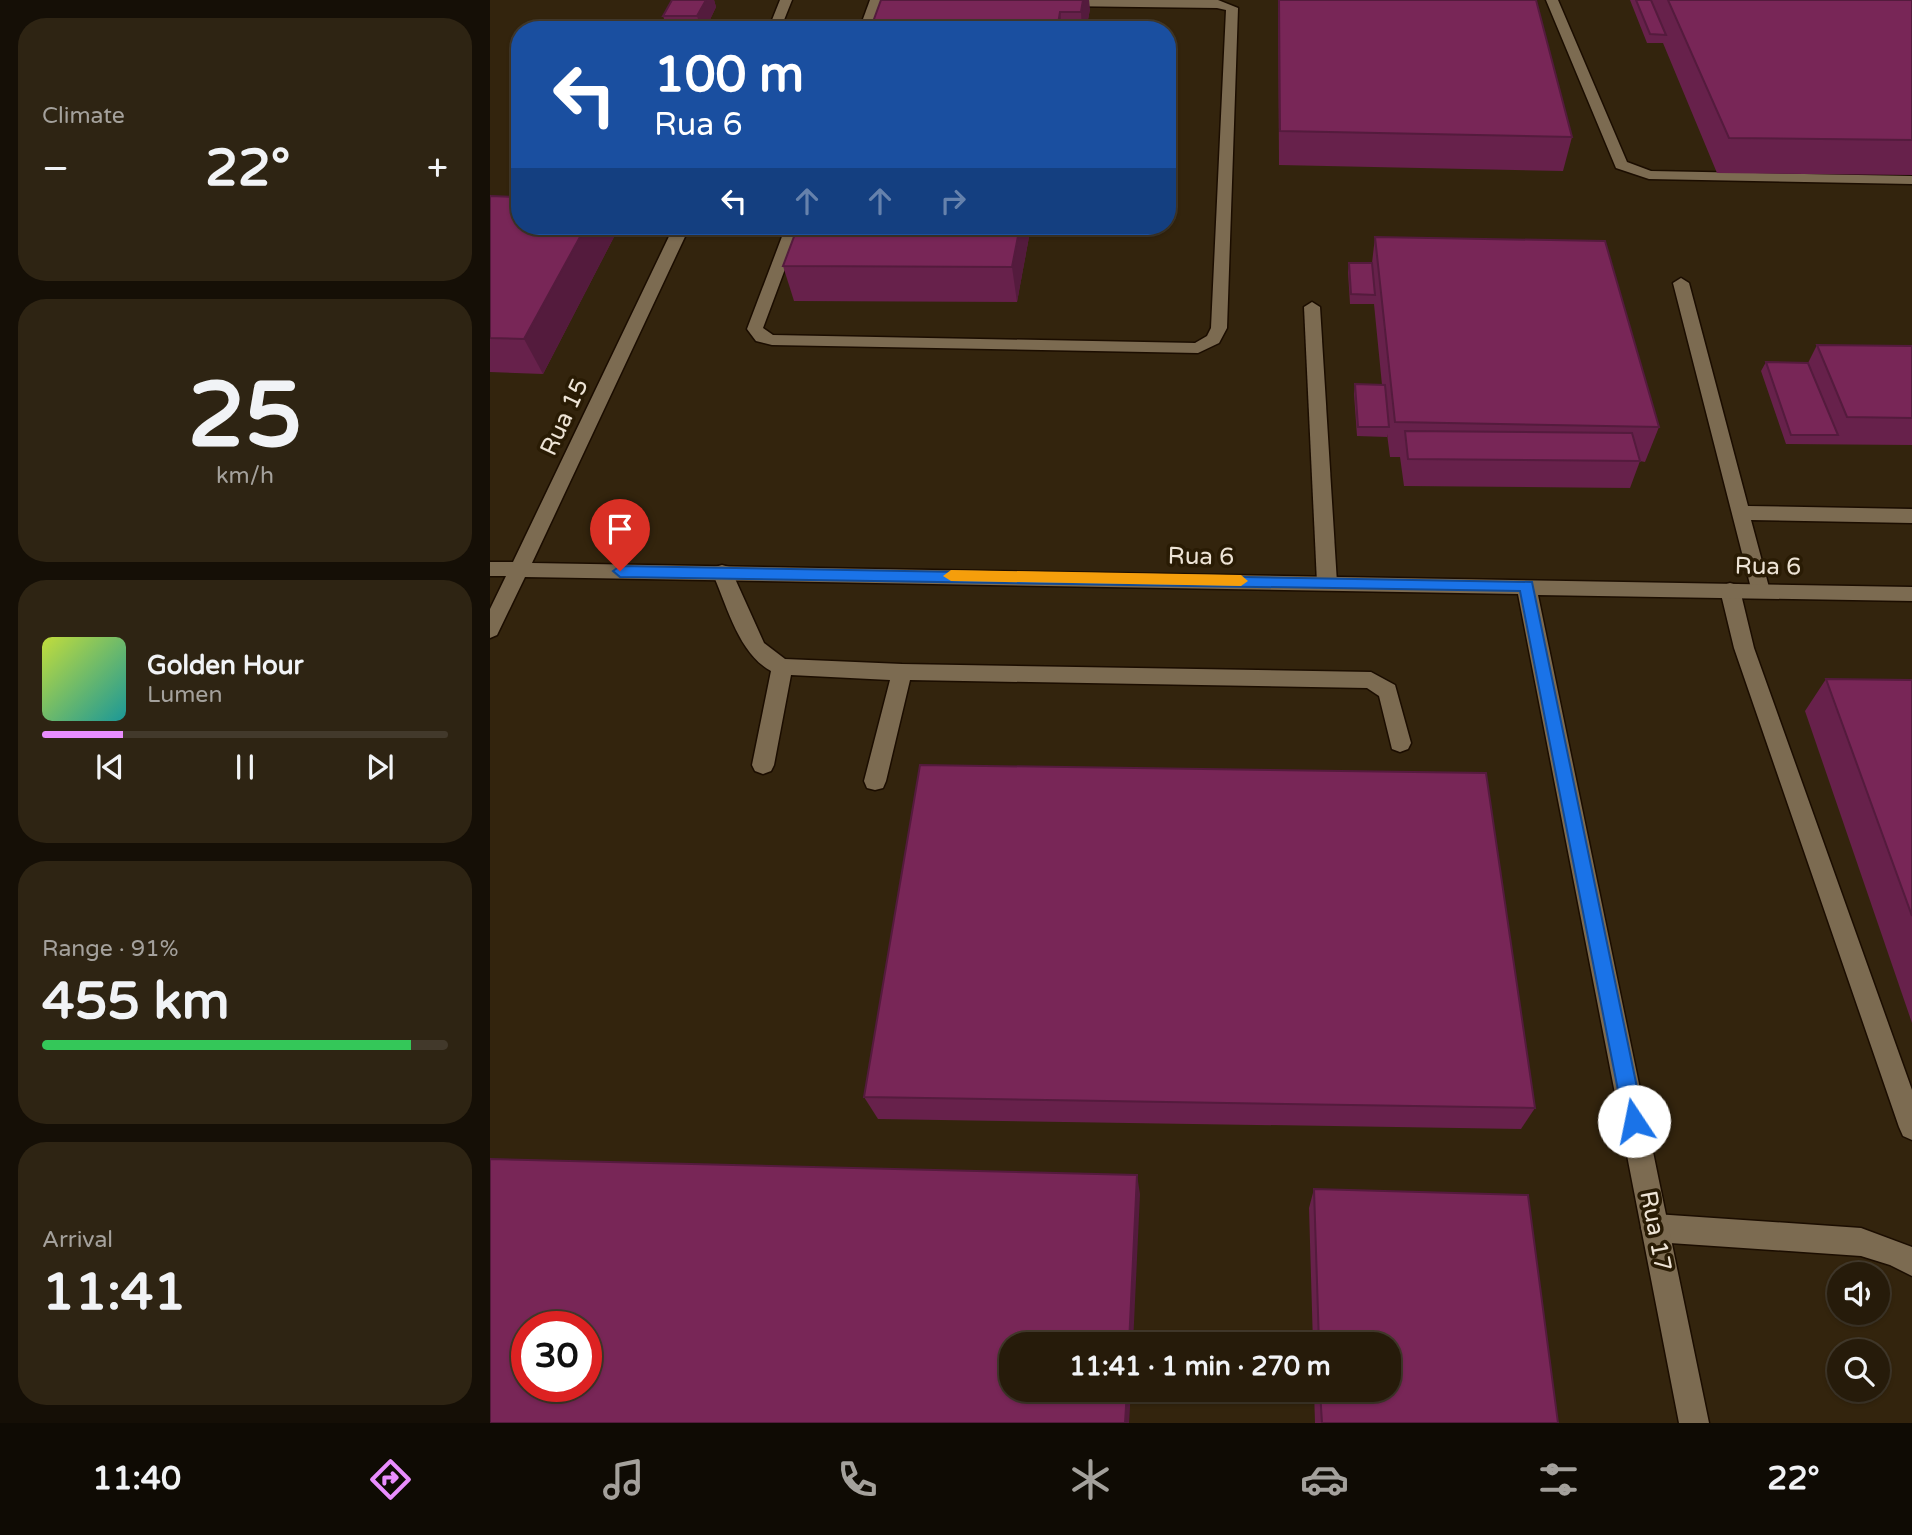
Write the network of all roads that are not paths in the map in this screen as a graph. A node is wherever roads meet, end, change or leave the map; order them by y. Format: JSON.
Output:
{"nodes":[{"id":1,"x":786,"y":0,"type":"edge"},
{"id":2,"x":876,"y":0,"type":"edge"},
{"id":3,"x":1552,"y":0,"type":"edge"},
{"id":4,"x":1044,"y":1,"type":"edge"},
{"id":5,"x":778,"y":21,"type":"edge"},
{"id":6,"x":868,"y":21,"type":"edge"},
{"id":7,"x":1912,"y":180,"type":"edge"},
{"id":8,"x":678,"y":235,"type":"edge"},
{"id":9,"x":790,"y":235,"type":"edge"},
{"id":10,"x":1681,"y":283,"type":"dead end"},
{"id":11,"x":1312,"y":307,"type":"dead end"},
{"id":12,"x":1740,"y":513,"type":"junction"},
{"id":13,"x":1912,"y":516,"type":"edge"},
{"id":14,"x":490,"y":569,"type":"edge"},
{"id":15,"x":518,"y":571,"type":"junction"},
{"id":16,"x":722,"y":572,"type":"junction"},
{"id":17,"x":1327,"y":583,"type":"junction"},
{"id":18,"x":1526,"y":586,"type":"junction"},
{"id":19,"x":1730,"y":590,"type":"junction"},
{"id":20,"x":1760,"y":590,"type":"junction"},
{"id":21,"x":1912,"y":594,"type":"edge"},
{"id":22,"x":490,"y":630,"type":"edge"},
{"id":23,"x":782,"y":667,"type":"junction"},
{"id":24,"x":902,"y":673,"type":"junction"},
{"id":25,"x":1400,"y":743,"type":"dead end"},
{"id":26,"x":762,"y":765,"type":"dead end"},
{"id":27,"x":875,"y":781,"type":"dead end"},
{"id":28,"x":1912,"y":1128,"type":"edge"},
{"id":29,"x":1655,"y":1228,"type":"junction"},
{"id":30,"x":1912,"y":1262,"type":"edge"},
{"id":31,"x":1694,"y":1423,"type":"edge"}],
"edges":[{"from":1,"to":5,"type":"street"},
{"from":2,"to":6,"type":"street"},
{"from":3,"to":7,"type":"street"},
{"from":4,"to":9,"type":"street"},
{"from":8,"to":15,"type":"street","name":"Rua 15"},
{"from":10,"to":12,"type":"street"},
{"from":11,"to":17,"type":"street"},
{"from":12,"to":13,"type":"street"},
{"from":12,"to":20,"type":"street"},
{"from":14,"to":15,"type":"street","name":"Rua 6"},
{"from":15,"to":16,"type":"street","name":"Rua 6"},
{"from":15,"to":22,"type":"street","name":"Rua 15"},
{"from":16,"to":17,"type":"street","name":"Rua 6"},
{"from":16,"to":23,"type":"street"},
{"from":17,"to":18,"type":"street","name":"Rua 6"},
{"from":18,"to":19,"type":"street","name":"Rua 6"},
{"from":18,"to":29,"type":"street","name":"Rua 17"},
{"from":19,"to":20,"type":"street","name":"Rua 6"},
{"from":19,"to":28,"type":"street"},
{"from":20,"to":21,"type":"street","name":"Rua 6"},
{"from":23,"to":24,"type":"street"},
{"from":23,"to":26,"type":"street"},
{"from":24,"to":25,"type":"street"},
{"from":24,"to":27,"type":"street"},
{"from":29,"to":30,"type":"street"},
{"from":29,"to":31,"type":"street","name":"Rua 17"}]}
